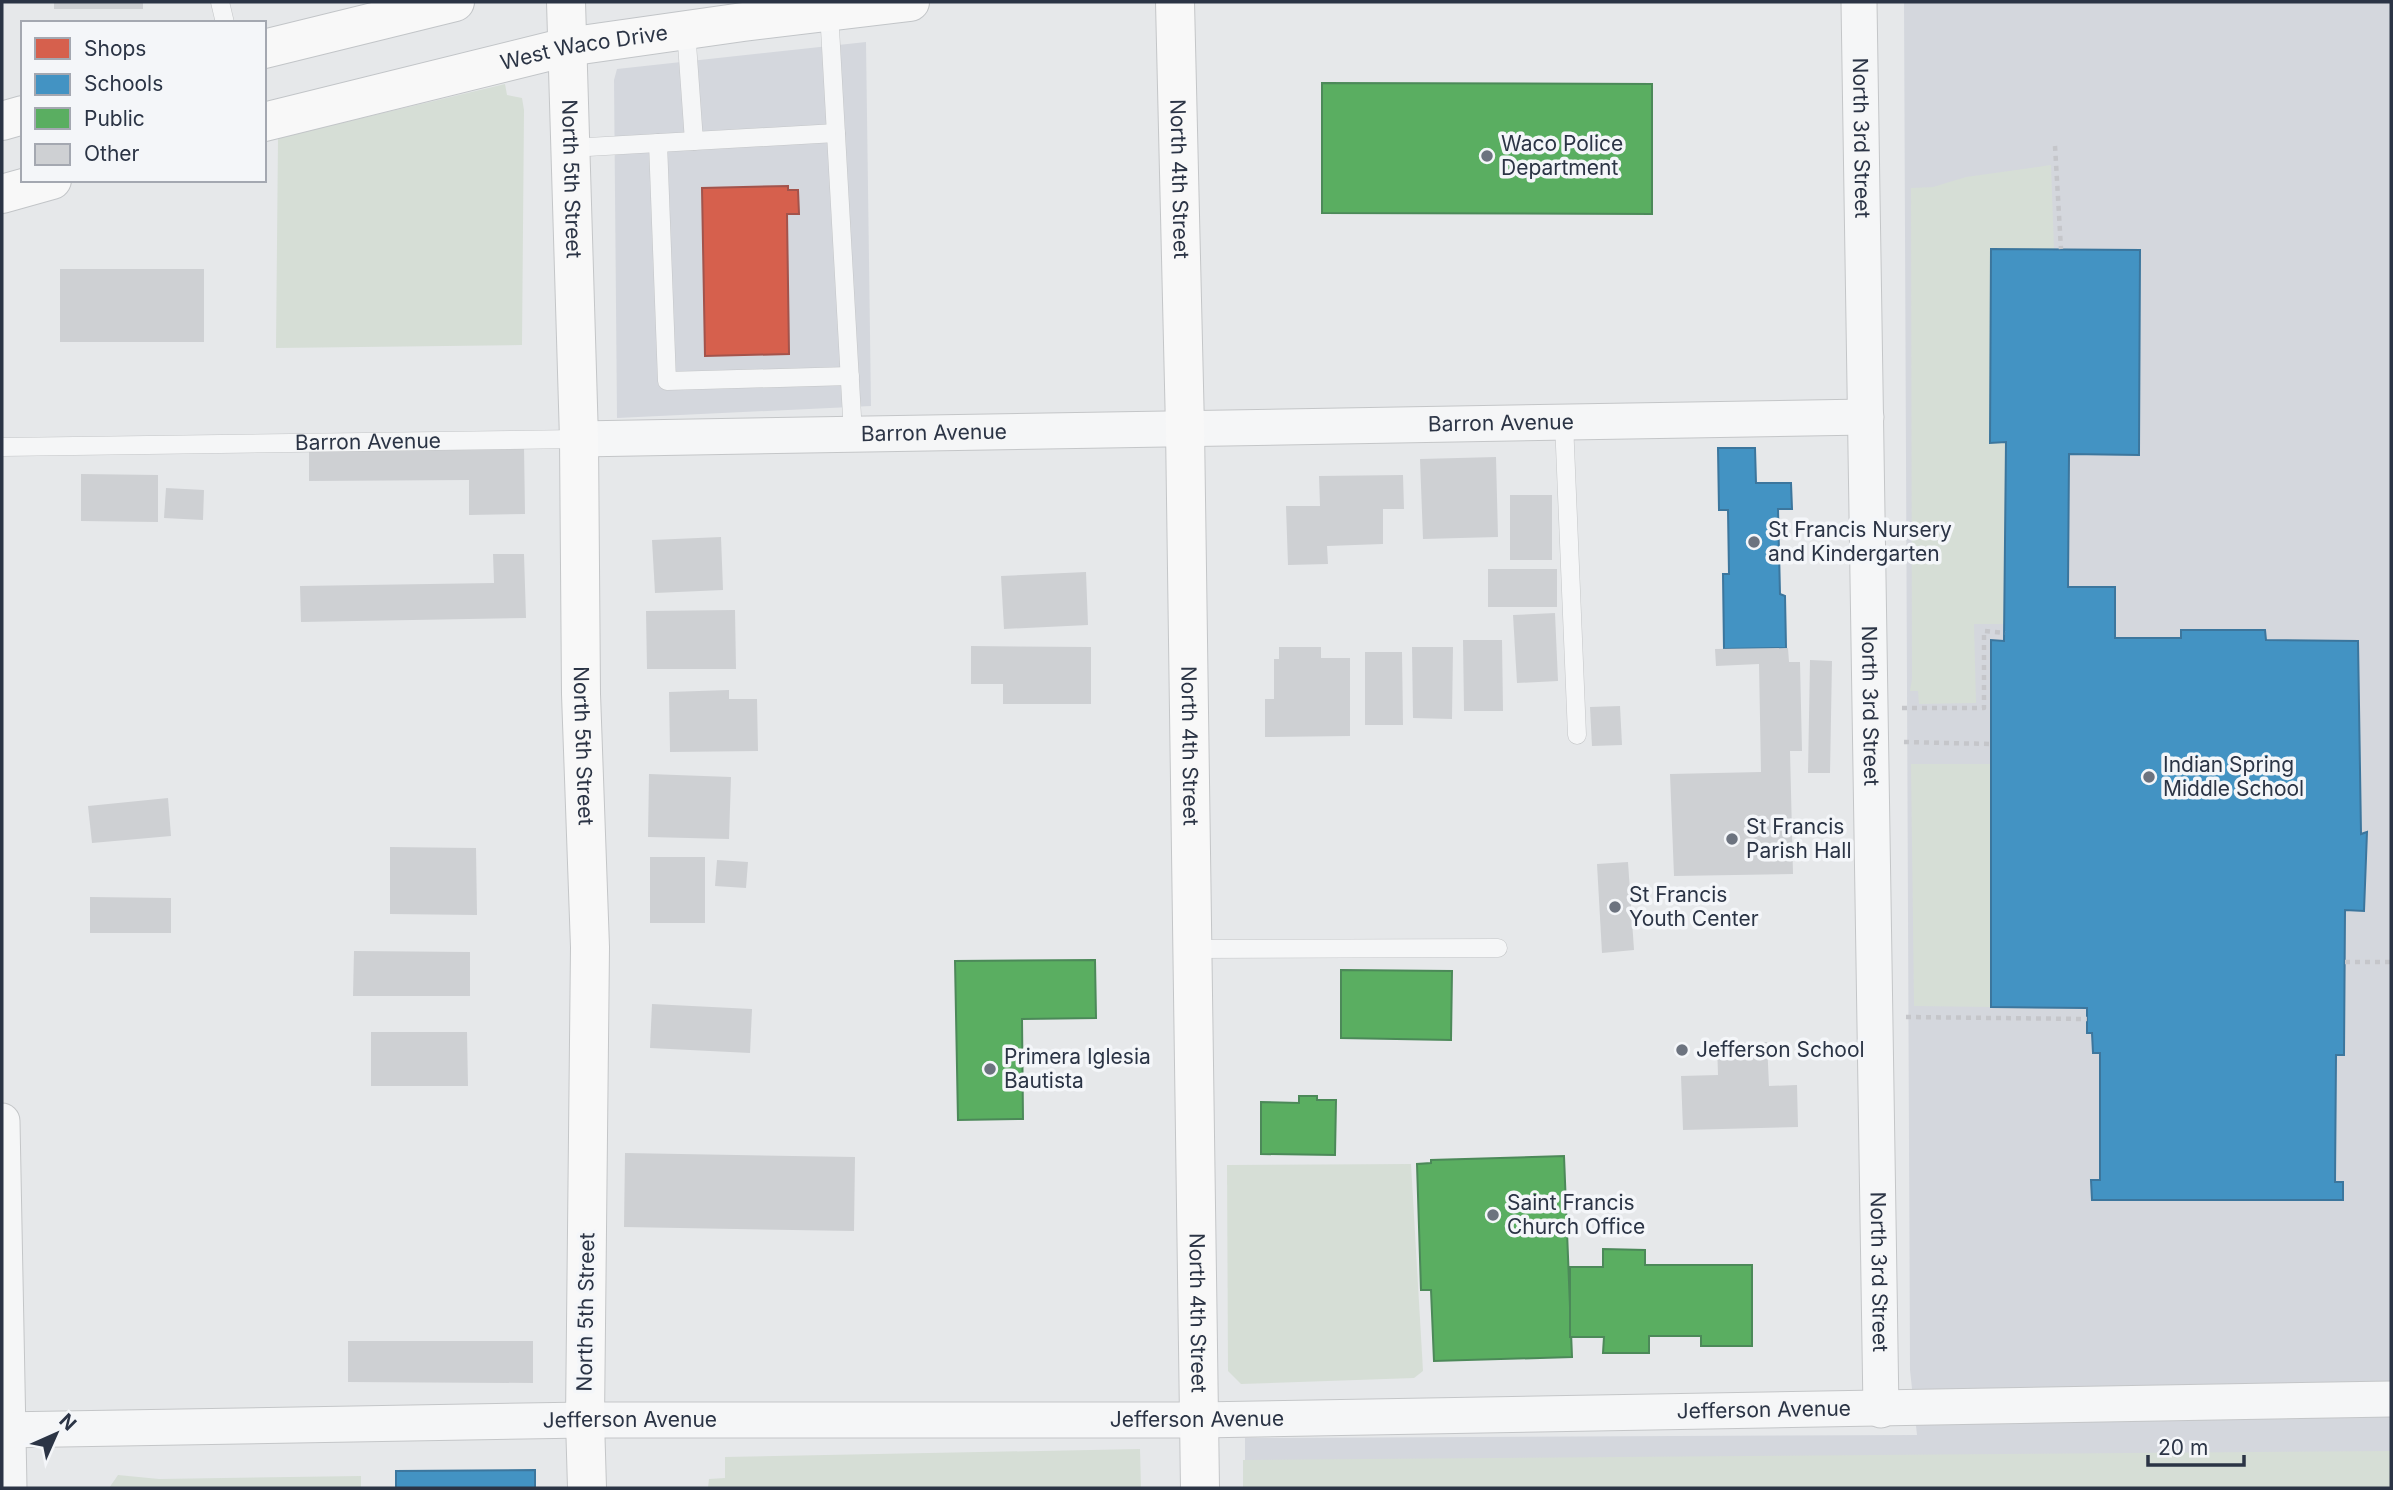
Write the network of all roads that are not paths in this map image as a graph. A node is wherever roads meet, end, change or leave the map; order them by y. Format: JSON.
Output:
{"nodes":[{"id":1,"x":220,"y":2,"type":"edge"},
{"id":2,"x":452,"y":2,"type":"edge"},
{"id":3,"x":566,"y":2,"type":"edge"},
{"id":4,"x":910,"y":2,"type":"edge"},
{"id":5,"x":1175,"y":2,"type":"edge"},
{"id":6,"x":1859,"y":2,"type":"edge"},
{"id":7,"x":828,"y":11,"type":"junction"},
{"id":8,"x":225,"y":21,"type":"edge"},
{"id":9,"x":686,"y":30,"type":"junction"},
{"id":10,"x":567,"y":47,"type":"junction"},
{"id":11,"x":266,"y":48,"type":"edge"},
{"id":12,"x":21,"y":116,"type":"edge"},
{"id":13,"x":2,"y":121,"type":"edge"},
{"id":14,"x":266,"y":122,"type":"edge"},
{"id":15,"x":836,"y":133,"type":"junction"},
{"id":16,"x":694,"y":141,"type":"junction"},
{"id":17,"x":658,"y":143,"type":"junction"},
{"id":18,"x":570,"y":148,"type":"junction"},
{"id":19,"x":45,"y":182,"type":"edge"},
{"id":20,"x":2,"y":194,"type":"edge"},
{"id":21,"x":850,"y":376,"type":"junction"},
{"id":22,"x":1866,"y":416,"type":"junction"},
{"id":23,"x":1564,"y":422,"type":"junction"},
{"id":24,"x":1185,"y":428,"type":"junction"},
{"id":25,"x":853,"y":434,"type":"junction"},
{"id":26,"x":579,"y":439,"type":"junction"},
{"id":27,"x":2,"y":447,"type":"edge"},
{"id":28,"x":1577,"y":735,"type":"dead end"},
{"id":29,"x":1498,"y":947,"type":"dead end"},
{"id":30,"x":1193,"y":949,"type":"junction"},
{"id":31,"x":2,"y":1121,"type":"edge"},
{"id":32,"x":4,"y":1342,"type":"edge"},
{"id":33,"x":2391,"y":1399,"type":"edge"},
{"id":34,"x":1881,"y":1410,"type":"junction"},
{"id":35,"x":585,"y":1420,"type":"junction"},
{"id":36,"x":1199,"y":1420,"type":"junction"},
{"id":37,"x":5,"y":1430,"type":"edge"},
{"id":38,"x":9,"y":1488,"type":"edge"},
{"id":39,"x":587,"y":1488,"type":"edge"},
{"id":40,"x":1200,"y":1488,"type":"edge"}],
"edges":[{"from":1,"to":8,"type":"lane"},
{"from":2,"to":11,"type":"street"},
{"from":3,"to":10,"type":"street","name":"North 5th Street"},
{"from":4,"to":7,"type":"street","name":"West Waco Drive"},
{"from":5,"to":24,"type":"street","name":"North 4th Street"},
{"from":6,"to":22,"type":"street","name":"North 3rd Street"},
{"from":7,"to":9,"type":"street","name":"West Waco Drive"},
{"from":7,"to":15,"type":"lane"},
{"from":9,"to":10,"type":"street","name":"West Waco Drive"},
{"from":9,"to":16,"type":"lane"},
{"from":10,"to":14,"type":"street","name":"West Waco Drive"},
{"from":10,"to":18,"type":"street","name":"North 5th Street"},
{"from":12,"to":13,"type":"street"},
{"from":15,"to":16,"type":"lane"},
{"from":15,"to":21,"type":"lane"},
{"from":16,"to":17,"type":"lane"},
{"from":17,"to":18,"type":"lane"},
{"from":17,"to":21,"type":"lane"},
{"from":18,"to":26,"type":"street","name":"North 5th Street"},
{"from":19,"to":20,"type":"street"},
{"from":21,"to":25,"type":"lane"},
{"from":22,"to":23,"type":"street","name":"Barron Avenue"},
{"from":22,"to":34,"type":"street","name":"North 3rd Street"},
{"from":23,"to":24,"type":"street","name":"Barron Avenue"},
{"from":23,"to":28,"type":"lane"},
{"from":24,"to":25,"type":"street","name":"Barron Avenue"},
{"from":24,"to":30,"type":"street","name":"North 4th Street"},
{"from":25,"to":26,"type":"street","name":"Barron Avenue"},
{"from":26,"to":27,"type":"lane","name":"Barron Avenue"},
{"from":26,"to":35,"type":"street","name":"North 5th Street"},
{"from":29,"to":30,"type":"lane"},
{"from":30,"to":36,"type":"street","name":"North 4th Street"},
{"from":31,"to":32,"type":"street"},
{"from":32,"to":37,"type":"street"},
{"from":33,"to":34,"type":"street","name":"Jefferson Avenue"},
{"from":34,"to":36,"type":"street","name":"Jefferson Avenue"},
{"from":35,"to":36,"type":"street","name":"Jefferson Avenue"},
{"from":35,"to":37,"type":"street","name":"Jefferson Avenue"},
{"from":35,"to":39,"type":"street","name":"North 5th Street"},
{"from":36,"to":40,"type":"street","name":"North 4th Street"},
{"from":37,"to":38,"type":"street"}]}
